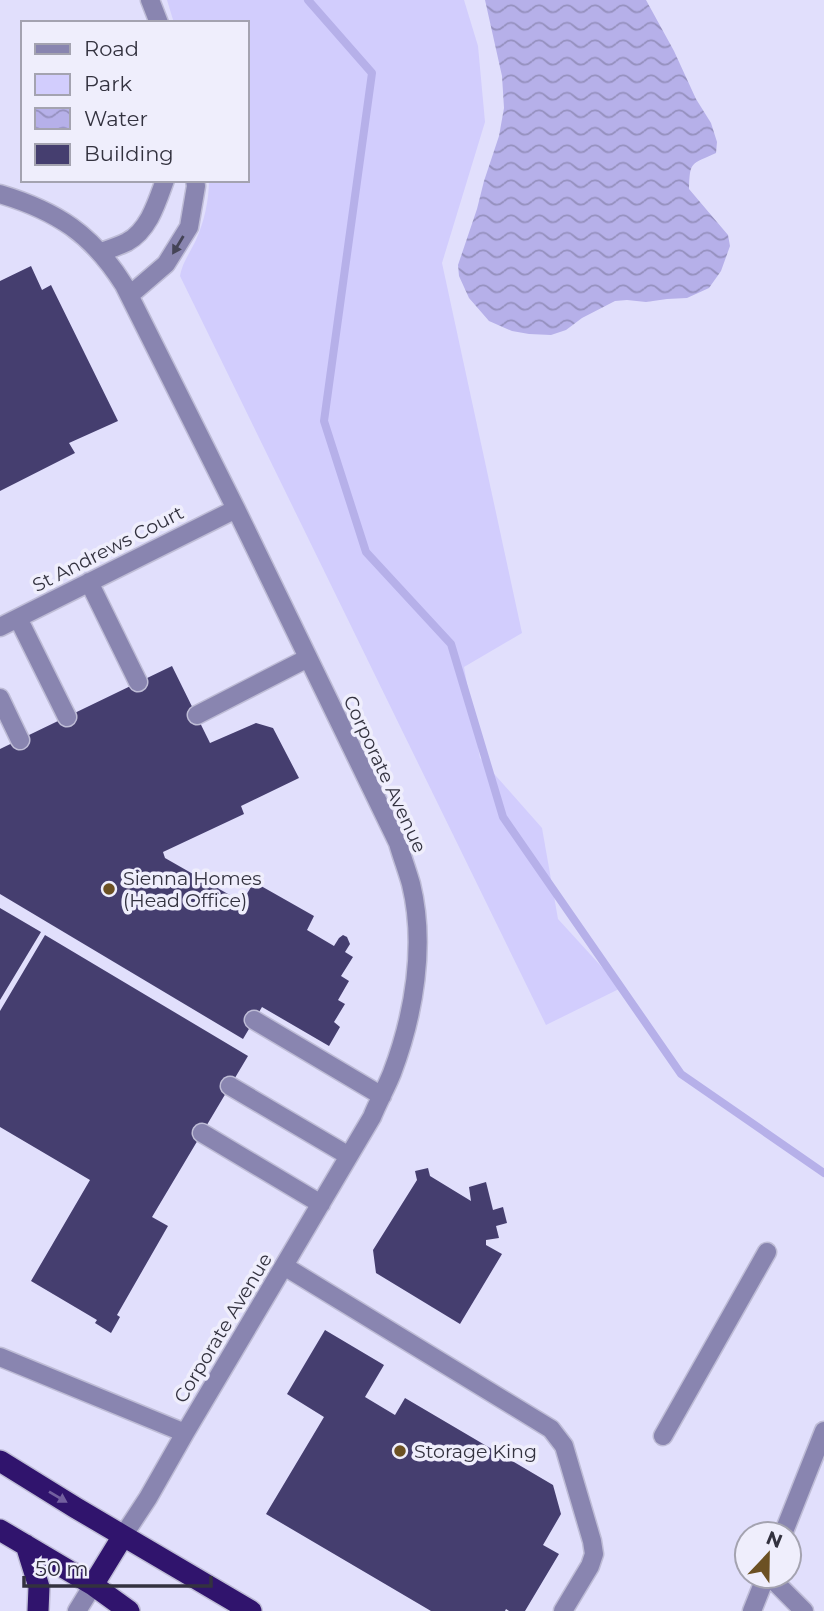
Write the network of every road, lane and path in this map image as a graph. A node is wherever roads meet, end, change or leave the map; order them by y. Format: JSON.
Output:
{"nodes":[{"id":1,"x":150,"y":0,"type":"edge"},
{"id":2,"x":158,"y":21,"type":"edge"},
{"id":3,"x":163,"y":182,"type":"edge"},
{"id":4,"x":195,"y":182,"type":"edge"},
{"id":5,"x":0,"y":194,"type":"edge"},
{"id":6,"x":101,"y":252,"type":"junction"},
{"id":7,"x":130,"y":295,"type":"junction"},
{"id":8,"x":236,"y":509,"type":"junction"},
{"id":9,"x":89,"y":582,"type":"junction"},
{"id":10,"x":18,"y":618,"type":"junction"},
{"id":11,"x":0,"y":627,"type":"edge"},
{"id":12,"x":308,"y":658,"type":"junction"},
{"id":13,"x":138,"y":682,"type":"dead end"},
{"id":14,"x":0,"y":698,"type":"edge"},
{"id":15,"x":197,"y":715,"type":"dead end"},
{"id":16,"x":67,"y":717,"type":"dead end"},
{"id":17,"x":20,"y":740,"type":"dead end"},
{"id":18,"x":254,"y":1020,"type":"dead end"},
{"id":19,"x":230,"y":1086,"type":"dead end"},
{"id":20,"x":382,"y":1096,"type":"junction"},
{"id":21,"x":202,"y":1133,"type":"dead end"},
{"id":22,"x":349,"y":1156,"type":"junction"},
{"id":23,"x":321,"y":1204,"type":"junction"},
{"id":24,"x":767,"y":1252,"type":"dead end"},
{"id":25,"x":284,"y":1266,"type":"junction"},
{"id":26,"x":0,"y":1357,"type":"edge"},
{"id":27,"x":824,"y":1431,"type":"edge"},
{"id":28,"x":185,"y":1433,"type":"junction"},
{"id":29,"x":663,"y":1436,"type":"dead end"},
{"id":30,"x":0,"y":1461,"type":"edge"},
{"id":31,"x":789,"y":1520,"type":"edge"},
{"id":32,"x":0,"y":1530,"type":"edge"},
{"id":33,"x":123,"y":1536,"type":"junction"},
{"id":34,"x":26,"y":1545,"type":"junction"},
{"id":35,"x":93,"y":1585,"type":"junction"},
{"id":36,"x":761,"y":1590,"type":"edge"},
{"id":37,"x":782,"y":1590,"type":"edge"},
{"id":38,"x":38,"y":1611,"type":"edge"},
{"id":39,"x":77,"y":1611,"type":"edge"},
{"id":40,"x":129,"y":1611,"type":"edge"},
{"id":41,"x":251,"y":1611,"type":"edge"},
{"id":42,"x":564,"y":1611,"type":"edge"},
{"id":43,"x":752,"y":1611,"type":"edge"},
{"id":44,"x":804,"y":1611,"type":"edge"}],
"edges":[{"from":1,"to":2,"type":"street"},
{"from":3,"to":6,"type":"street"},
{"from":4,"to":7,"type":"street","one_way":true},
{"from":5,"to":6,"type":"street","name":"Corporate Avenue"},
{"from":6,"to":7,"type":"street","name":"Corporate Avenue"},
{"from":7,"to":8,"type":"street","name":"Corporate Avenue"},
{"from":8,"to":9,"type":"street","name":"St Andrews Court"},
{"from":8,"to":12,"type":"street","name":"Corporate Avenue"},
{"from":9,"to":10,"type":"street","name":"St Andrews Court"},
{"from":9,"to":13,"type":"street"},
{"from":10,"to":11,"type":"street","name":"St Andrews Court"},
{"from":10,"to":16,"type":"street"},
{"from":12,"to":15,"type":"street"},
{"from":12,"to":20,"type":"street","name":"Corporate Avenue"},
{"from":14,"to":17,"type":"street"},
{"from":18,"to":20,"type":"street"},
{"from":19,"to":22,"type":"street"},
{"from":20,"to":22,"type":"street","name":"Corporate Avenue"},
{"from":21,"to":23,"type":"street"},
{"from":22,"to":23,"type":"street","name":"Corporate Avenue"},
{"from":23,"to":25,"type":"street","name":"Corporate Avenue"},
{"from":24,"to":29,"type":"street"},
{"from":25,"to":28,"type":"street","name":"Corporate Avenue"},
{"from":25,"to":42,"type":"street"},
{"from":26,"to":28,"type":"street"},
{"from":27,"to":31,"type":"street"},
{"from":28,"to":33,"type":"street","name":"Corporate Avenue"},
{"from":30,"to":33,"type":"highway","one_way":true},
{"from":32,"to":34,"type":"highway"},
{"from":33,"to":35,"type":"highway"},
{"from":33,"to":41,"type":"highway"},
{"from":34,"to":35,"type":"highway"},
{"from":34,"to":38,"type":"highway"},
{"from":35,"to":39,"type":"street"},
{"from":35,"to":40,"type":"highway"},
{"from":36,"to":43,"type":"street"},
{"from":37,"to":44,"type":"street"}]}
